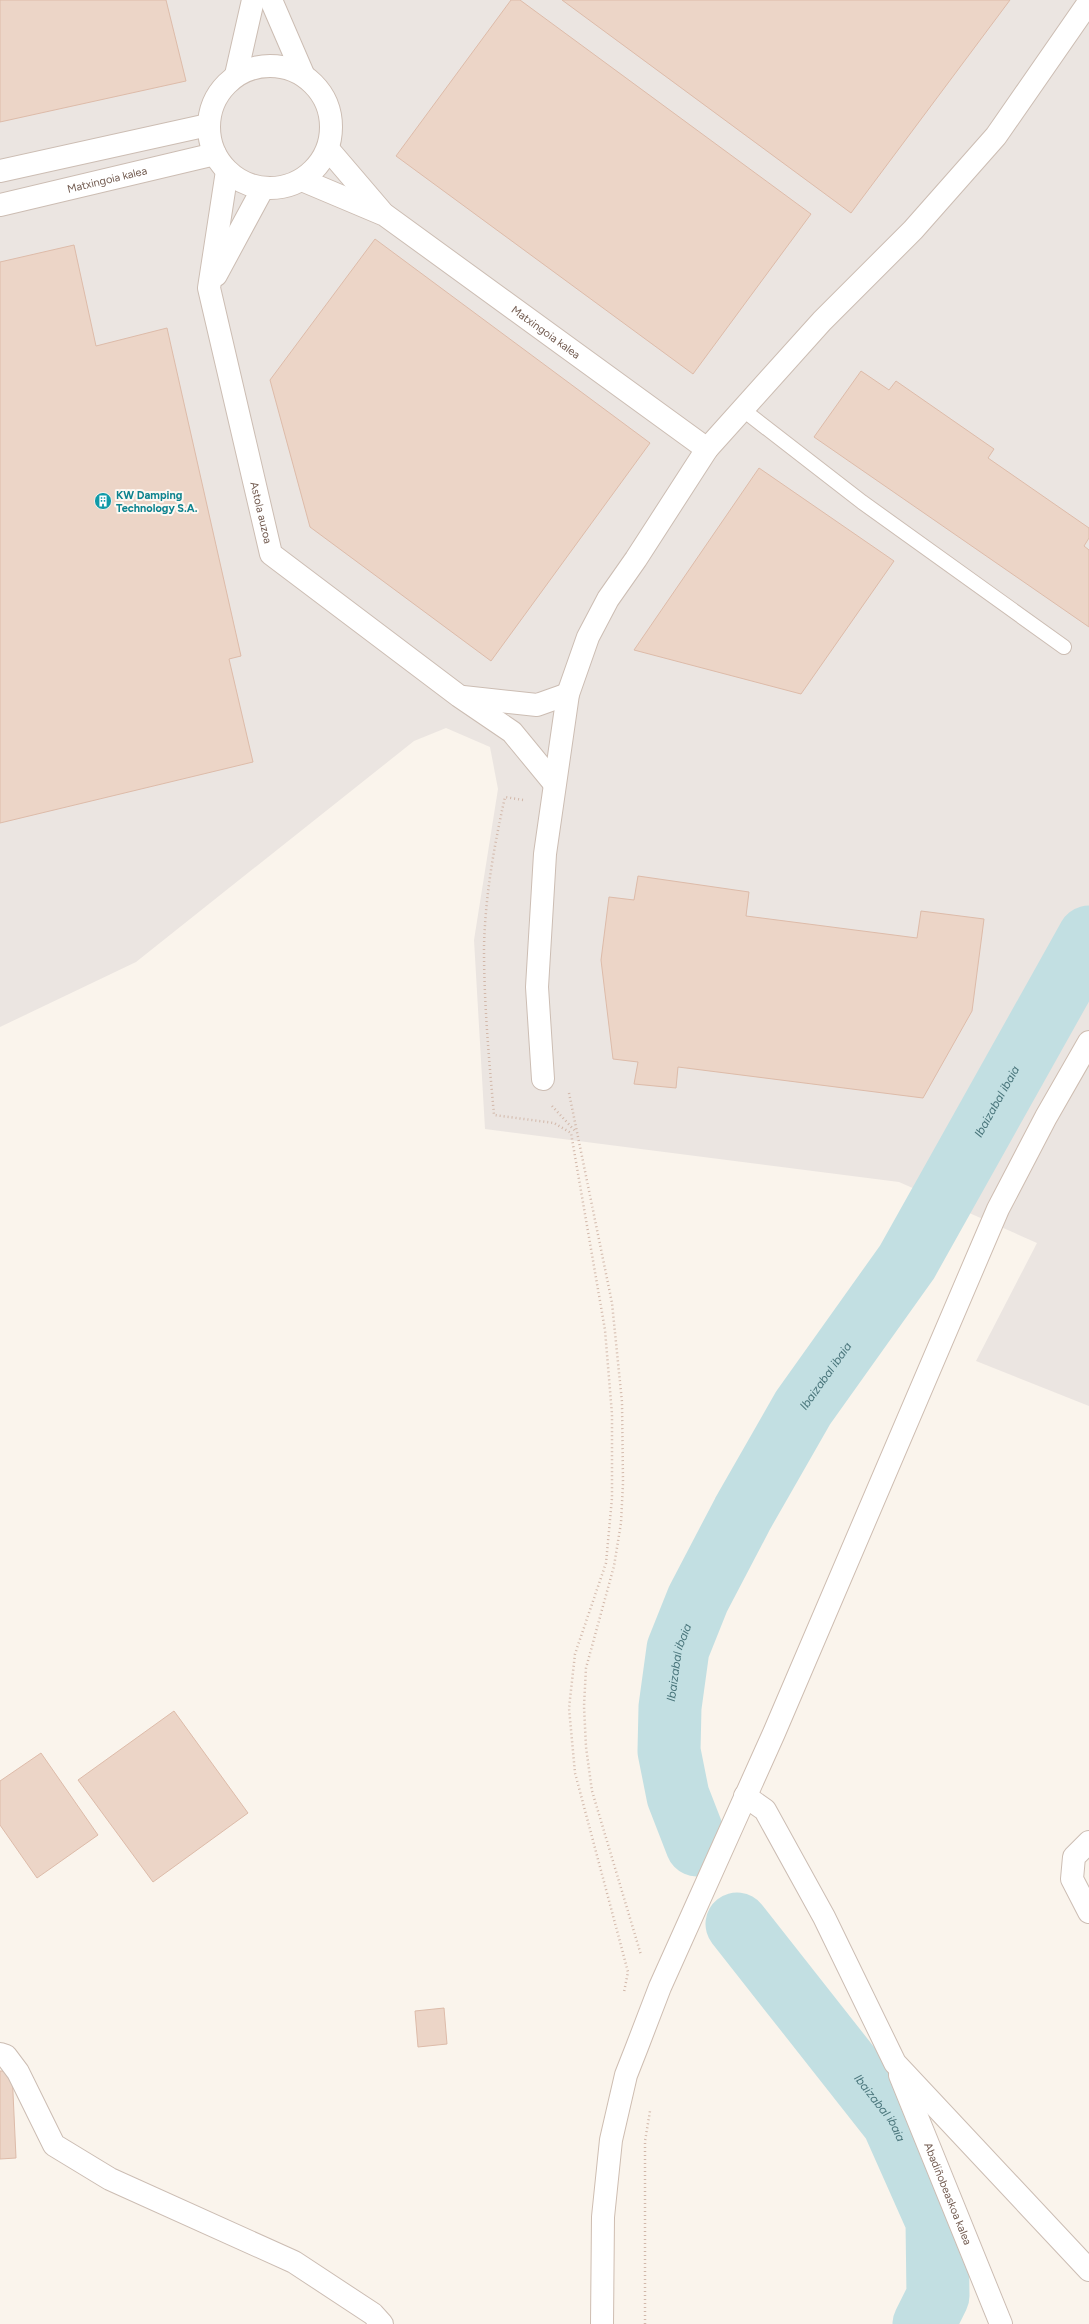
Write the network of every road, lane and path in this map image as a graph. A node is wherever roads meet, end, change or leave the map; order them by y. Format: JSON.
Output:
{"nodes":[{"id":1,"x":253,"y":0,"type":"edge"},
{"id":2,"x":271,"y":0,"type":"edge"},
{"id":3,"x":1089,"y":2,"type":"edge"},
{"id":4,"x":303,"y":74,"type":"junction"},
{"id":5,"x":236,"y":75,"type":"junction"},
{"id":6,"x":208,"y":125,"type":"junction"},
{"id":7,"x":328,"y":149,"type":"junction"},
{"id":8,"x":221,"y":163,"type":"junction"},
{"id":9,"x":0,"y":171,"type":"edge"},
{"id":10,"x":302,"y":180,"type":"junction"},
{"id":11,"x":263,"y":188,"type":"junction"},
{"id":12,"x":0,"y":205,"type":"edge"},
{"id":13,"x":385,"y":215,"type":"junction"},
{"id":14,"x":209,"y":288,"type":"junction"},
{"id":15,"x":742,"y":409,"type":"junction"},
{"id":16,"x":707,"y":449,"type":"junction"},
{"id":17,"x":1064,"y":647,"type":"dead end"},
{"id":18,"x":568,"y":694,"type":"junction"},
{"id":19,"x":459,"y":696,"type":"junction"},
{"id":20,"x":553,"y":793,"type":"junction"},
{"id":21,"x":1088,"y":1048,"type":"edge"},
{"id":22,"x":543,"y":1079,"type":"dead end"},
{"id":23,"x":567,"y":1087,"type":"dead end"},
{"id":24,"x":548,"y":1101,"type":"dead end"},
{"id":25,"x":577,"y":1132,"type":"junction"},
{"id":26,"x":745,"y":1796,"type":"junction"},
{"id":27,"x":1089,"y":1842,"type":"edge"},
{"id":28,"x":1089,"y":1912,"type":"edge"},
{"id":29,"x":641,"y":1958,"type":"dead end"},
{"id":30,"x":623,"y":1999,"type":"dead end"},
{"id":31,"x":0,"y":2054,"type":"edge"},
{"id":32,"x":895,"y":2063,"type":"junction"},
{"id":33,"x":650,"y":2110,"type":"dead end"},
{"id":34,"x":1089,"y":2270,"type":"edge"},
{"id":35,"x":382,"y":2324,"type":"edge"},
{"id":36,"x":602,"y":2324,"type":"edge"},
{"id":37,"x":644,"y":2324,"type":"edge"},
{"id":38,"x":1001,"y":2324,"type":"edge"}],
"edges":[{"from":1,"to":5,"type":"street"},
{"from":2,"to":4,"type":"street"},
{"from":3,"to":15,"type":"street"},
{"from":4,"to":5,"type":"street"},
{"from":4,"to":7,"type":"street"},
{"from":5,"to":6,"type":"street"},
{"from":6,"to":8,"type":"street"},
{"from":6,"to":9,"type":"street"},
{"from":7,"to":10,"type":"street"},
{"from":7,"to":13,"type":"street","name":"Matxingoia kalea"},
{"from":8,"to":11,"type":"street"},
{"from":8,"to":12,"type":"street","name":"Matxingoia kalea"},
{"from":8,"to":14,"type":"street","name":"Astola auzoa"},
{"from":10,"to":11,"type":"street"},
{"from":10,"to":13,"type":"street","name":"Matxingoia kalea"},
{"from":11,"to":14,"type":"street"},
{"from":13,"to":16,"type":"street","name":"Matxingoia kalea"},
{"from":14,"to":19,"type":"street","name":"Astola auzoa"},
{"from":15,"to":16,"type":"street"},
{"from":15,"to":17,"type":"lane"},
{"from":16,"to":18,"type":"street"},
{"from":18,"to":19,"type":"street"},
{"from":18,"to":20,"type":"street"},
{"from":19,"to":20,"type":"street","name":"Astola auzoa"},
{"from":20,"to":22,"type":"street"},
{"from":20,"to":30,"type":"path"},
{"from":21,"to":26,"type":"street"},
{"from":23,"to":25,"type":"path"},
{"from":24,"to":25,"type":"path"},
{"from":25,"to":29,"type":"path"},
{"from":26,"to":32,"type":"street"},
{"from":26,"to":36,"type":"street"},
{"from":27,"to":28,"type":"street"},
{"from":31,"to":35,"type":"street"},
{"from":32,"to":34,"type":"street"},
{"from":32,"to":38,"type":"street","name":"Abadiñobeaskoa kalea"},
{"from":33,"to":37,"type":"path"}]}
